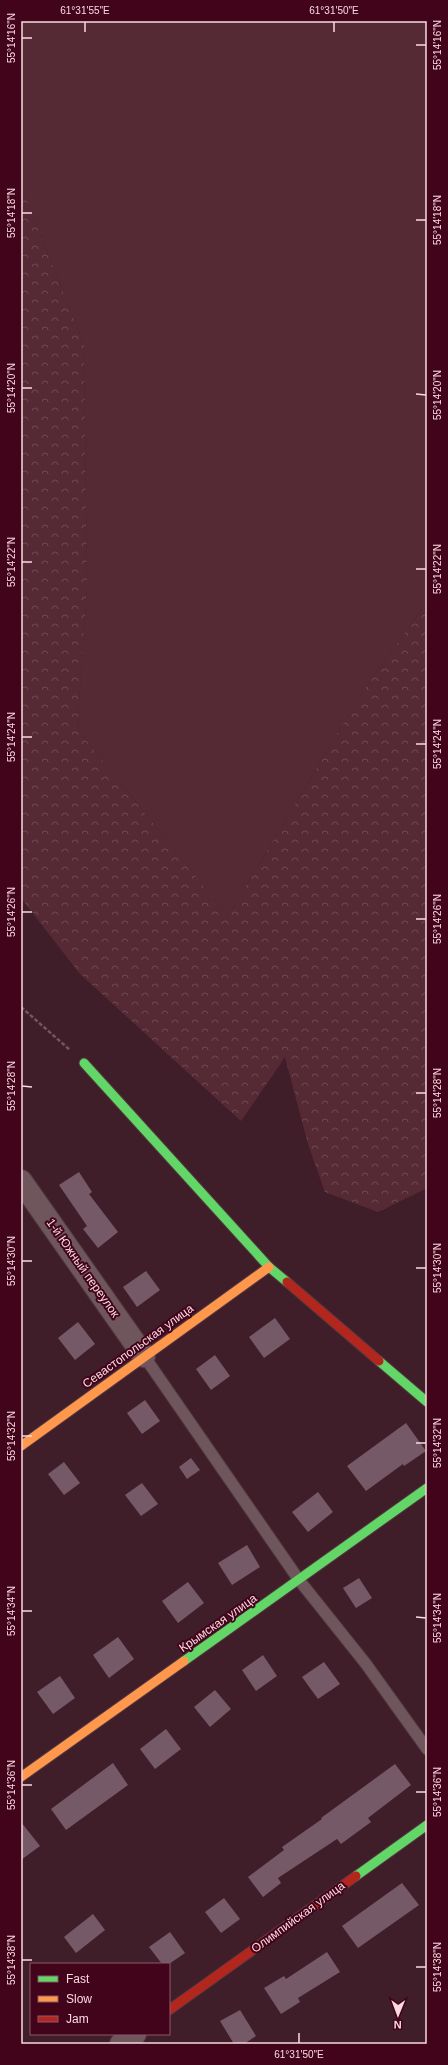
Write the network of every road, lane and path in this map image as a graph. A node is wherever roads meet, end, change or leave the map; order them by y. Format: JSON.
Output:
{"nodes":[{"id":1,"x":21,"y":1007,"type":"edge"},
{"id":2,"x":84,"y":1063,"type":"joint"},
{"id":3,"x":21,"y":1181,"type":"edge"},
{"id":4,"x":269,"y":1266,"type":"junction"},
{"id":5,"x":144,"y":1356,"type":"junction"},
{"id":6,"x":427,"y":1402,"type":"edge"},
{"id":7,"x":21,"y":1446,"type":"edge"},
{"id":8,"x":427,"y":1488,"type":"edge"},
{"id":9,"x":299,"y":1580,"type":"junction"},
{"id":10,"x":427,"y":1749,"type":"edge"},
{"id":11,"x":21,"y":1777,"type":"edge"},
{"id":12,"x":427,"y":1825,"type":"edge"},
{"id":13,"x":170,"y":2009,"type":"edge"},
{"id":14,"x":134,"y":2035,"type":"edge"},
{"id":15,"x":121,"y":2044,"type":"edge"}],
"edges":[{"from":1,"to":2,"type":"path"},
{"from":2,"to":4,"type":"street"},
{"from":3,"to":5,"type":"street","name":"1-й Южный переулок"},
{"from":4,"to":5,"type":"street","name":"Севастопольская улица"},
{"from":4,"to":6,"type":"street"},
{"from":5,"to":7,"type":"street","name":"Севастопольская улица"},
{"from":5,"to":9,"type":"lane"},
{"from":8,"to":9,"type":"street","name":"Крымская улица"},
{"from":9,"to":10,"type":"lane"},
{"from":9,"to":11,"type":"street","name":"Крымская улица"},
{"from":12,"to":13,"type":"street","name":"Олимпийская улица"},
{"from":14,"to":15,"type":"street"}]}
